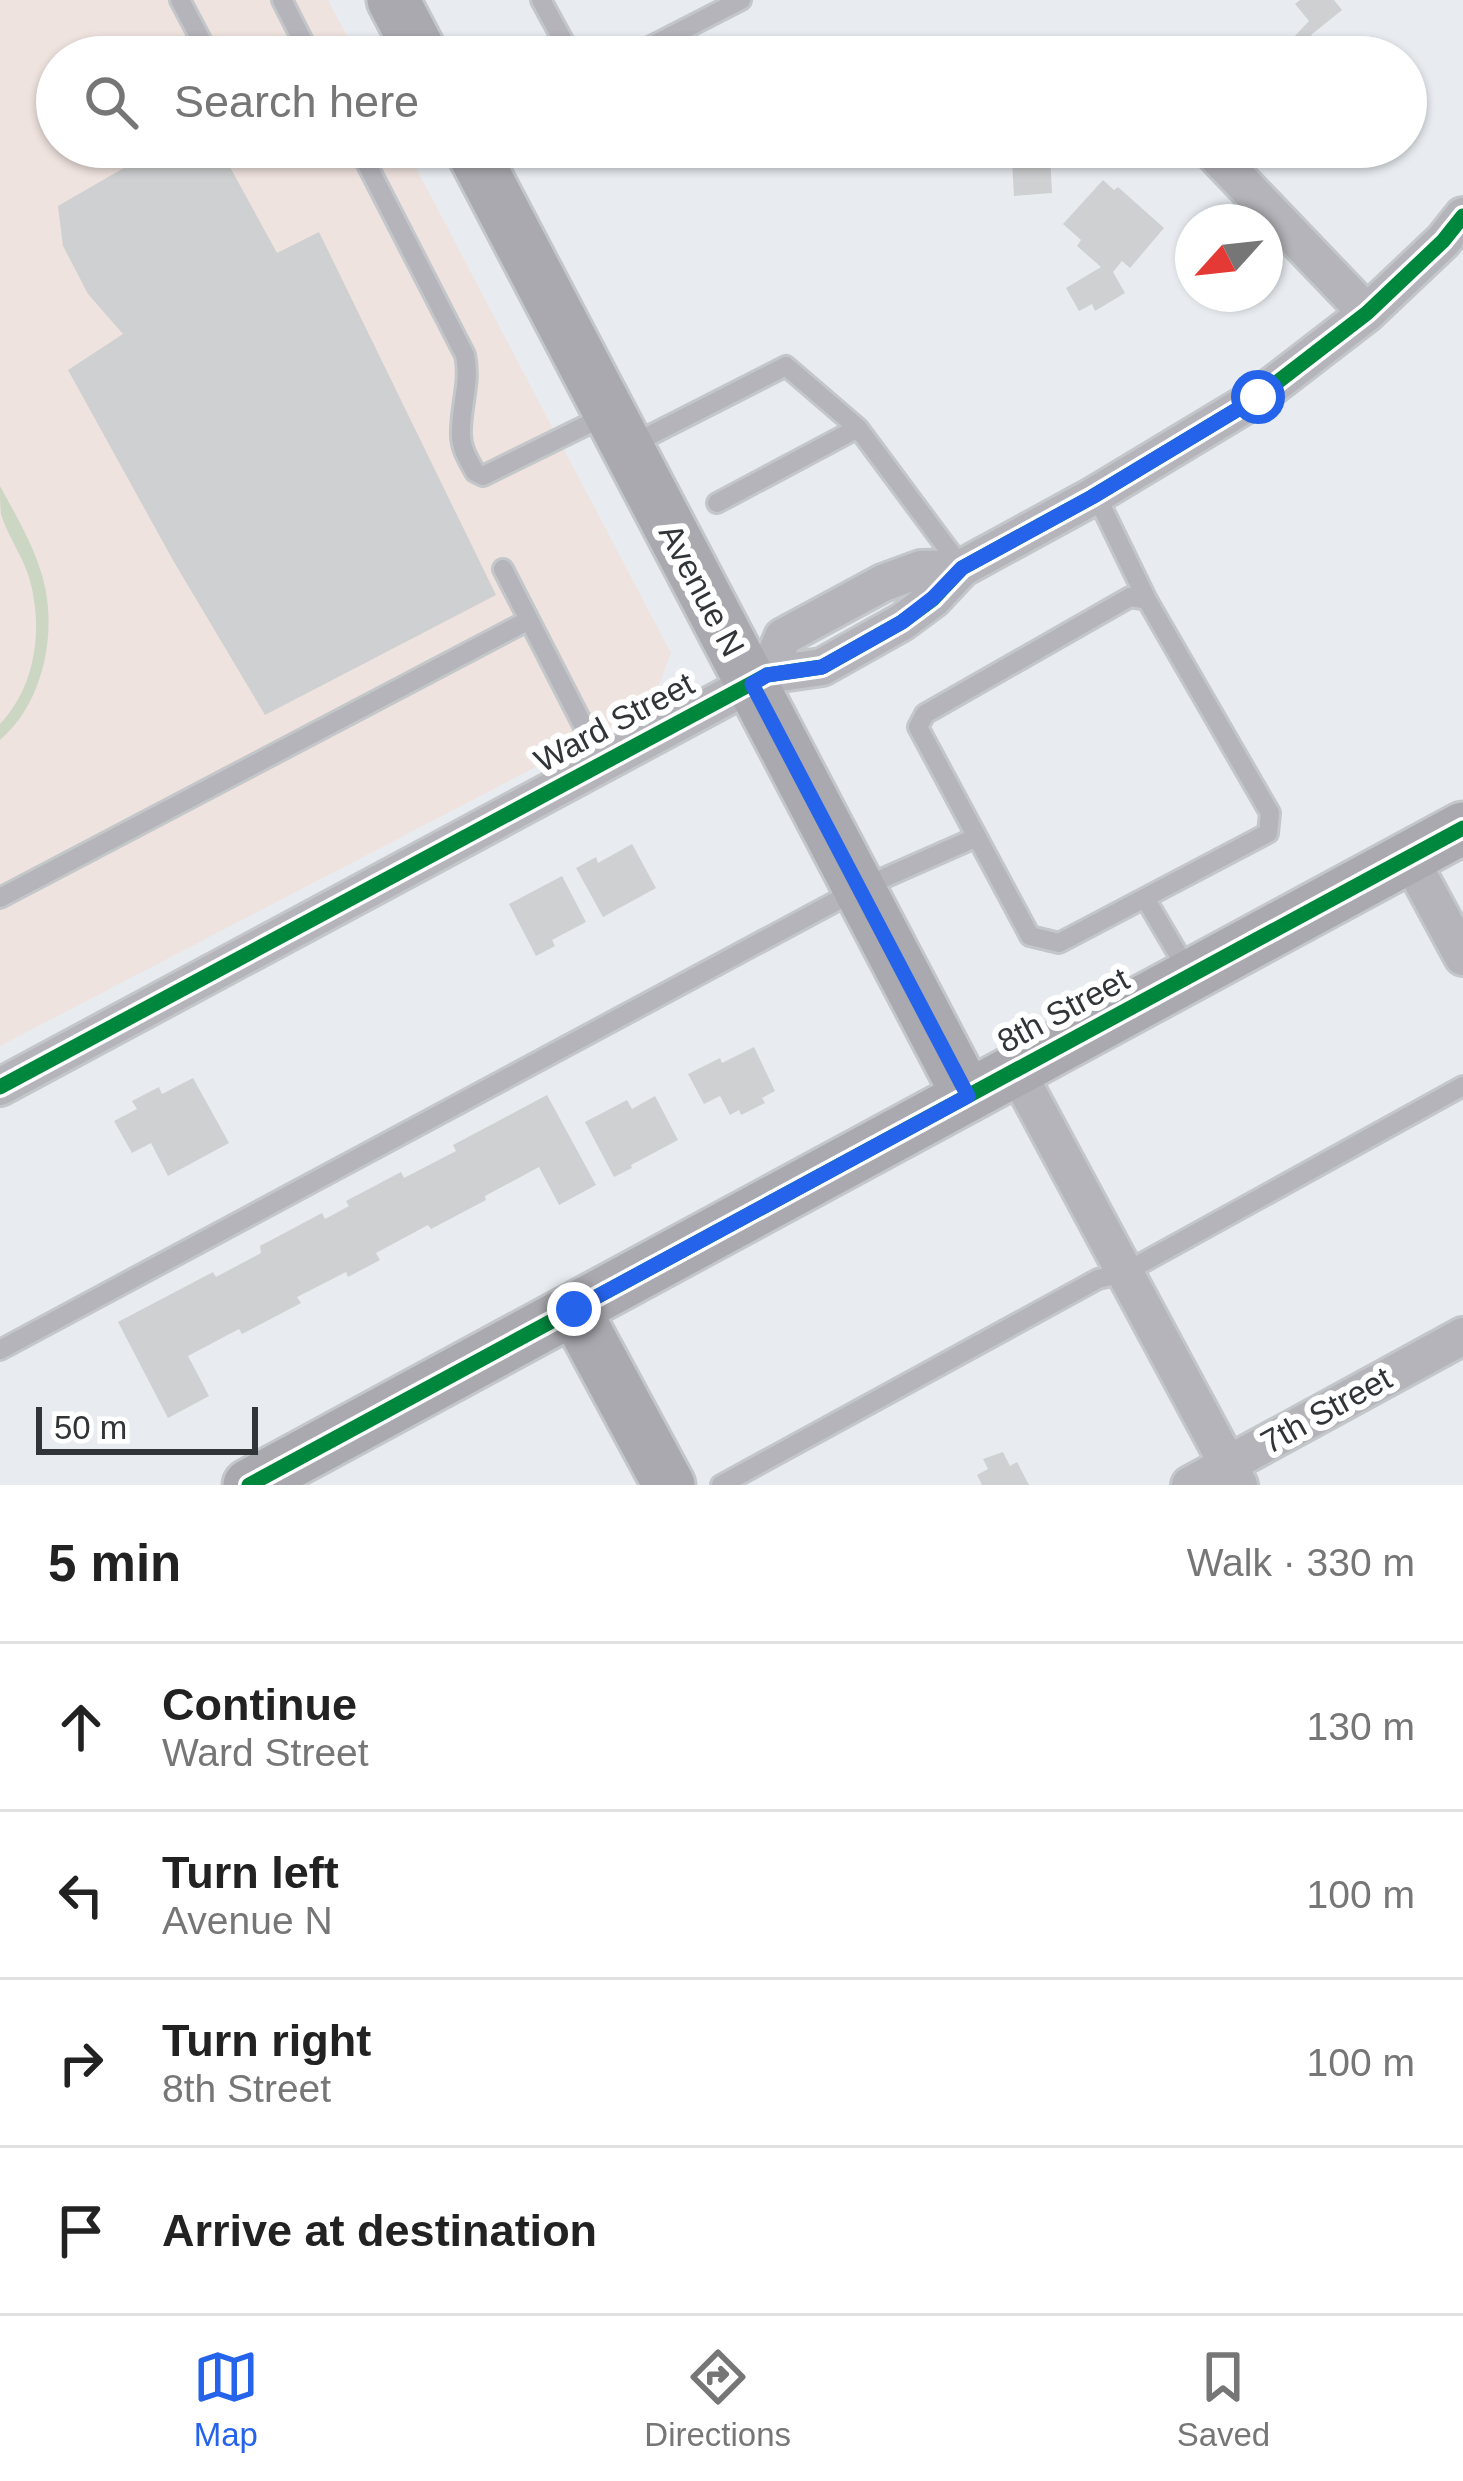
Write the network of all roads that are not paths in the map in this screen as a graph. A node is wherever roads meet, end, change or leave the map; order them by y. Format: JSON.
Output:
{"nodes":[{"id":1,"x":180,"y":0,"type":"edge"},
{"id":2,"x":281,"y":0,"type":"edge"},
{"id":3,"x":393,"y":0,"type":"edge"},
{"id":4,"x":542,"y":0,"type":"edge"},
{"id":5,"x":741,"y":0,"type":"edge"},
{"id":6,"x":199,"y":36,"type":"edge"},
{"id":7,"x":300,"y":36,"type":"edge"},
{"id":8,"x":412,"y":36,"type":"edge"},
{"id":9,"x":561,"y":36,"type":"edge"},
{"id":10,"x":671,"y":36,"type":"edge"},
{"id":11,"x":369,"y":168,"type":"edge"},
{"id":12,"x":481,"y":168,"type":"edge"},
{"id":13,"x":1228,"y":168,"type":"edge"},
{"id":14,"x":1463,"y":216,"type":"edge"},
{"id":15,"x":1367,"y":313,"type":"junction"},
{"id":16,"x":858,"y":428,"type":"junction"},
{"id":17,"x":619,"y":430,"type":"junction"},
{"id":18,"x":1096,"y":495,"type":"junction"},
{"id":19,"x":717,"y":503,"type":"dead end"},
{"id":20,"x":503,"y":568,"type":"dead end"},
{"id":21,"x":962,"y":568,"type":"junction"},
{"id":22,"x":1147,"y":600,"type":"junction"},
{"id":23,"x":530,"y":620,"type":"junction"},
{"id":24,"x":759,"y":679,"type":"junction"},
{"id":25,"x":602,"y":762,"type":"junction"},
{"id":26,"x":1463,"y":828,"type":"edge"},
{"id":27,"x":976,"y":837,"type":"junction"},
{"id":28,"x":1409,"y":857,"type":"junction"},
{"id":29,"x":859,"y":889,"type":"junction"},
{"id":30,"x":0,"y":898,"type":"edge"},
{"id":31,"x":1145,"y":898,"type":"junction"},
{"id":32,"x":1463,"y":957,"type":"edge"},
{"id":33,"x":1190,"y":975,"type":"junction"},
{"id":34,"x":1016,"y":1070,"type":"junction"},
{"id":35,"x":1463,"y":1086,"type":"edge"},
{"id":36,"x":0,"y":1087,"type":"edge"},
{"id":37,"x":968,"y":1096,"type":"junction"},
{"id":38,"x":1124,"y":1273,"type":"junction"},
{"id":39,"x":574,"y":1309,"type":"junction"},
{"id":40,"x":1463,"y":1336,"type":"edge"},
{"id":41,"x":0,"y":1350,"type":"edge"},
{"id":42,"x":1234,"y":1474,"type":"edge"},
{"id":43,"x":249,"y":1485,"type":"edge"},
{"id":44,"x":669,"y":1485,"type":"edge"},
{"id":45,"x":721,"y":1485,"type":"edge"},
{"id":46,"x":1190,"y":1485,"type":"edge"}],
"edges":[{"from":1,"to":6,"type":"lane"},
{"from":2,"to":7,"type":"lane"},
{"from":3,"to":8,"type":"street"},
{"from":4,"to":9,"type":"lane"},
{"from":5,"to":10,"type":"lane"},
{"from":11,"to":17,"type":"lane"},
{"from":12,"to":17,"type":"street","name":"Avenue N"},
{"from":13,"to":15,"type":"street"},
{"from":14,"to":15,"type":"street","name":"Ward Street"},
{"from":15,"to":18,"type":"street","name":"Ward Street"},
{"from":16,"to":17,"type":"lane"},
{"from":16,"to":19,"type":"lane"},
{"from":16,"to":21,"type":"lane"},
{"from":17,"to":24,"type":"street","name":"Avenue N"},
{"from":18,"to":21,"type":"street","name":"Ward Street"},
{"from":18,"to":22,"type":"lane"},
{"from":20,"to":23,"type":"lane"},
{"from":21,"to":24,"type":"street","name":"Ward Street"},
{"from":22,"to":27,"type":"lane"},
{"from":22,"to":31,"type":"lane"},
{"from":23,"to":25,"type":"lane"},
{"from":23,"to":30,"type":"lane"},
{"from":24,"to":25,"type":"street","name":"Ward Street"},
{"from":24,"to":29,"type":"street","name":"Avenue N"},
{"from":25,"to":36,"type":"street","name":"Ward Street"},
{"from":26,"to":28,"type":"street","name":"8th Street"},
{"from":27,"to":29,"type":"lane"},
{"from":27,"to":31,"type":"lane"},
{"from":28,"to":32,"type":"street"},
{"from":28,"to":33,"type":"street","name":"8th Street"},
{"from":29,"to":37,"type":"street","name":"Avenue N"},
{"from":29,"to":41,"type":"lane"},
{"from":31,"to":33,"type":"lane"},
{"from":33,"to":34,"type":"street","name":"8th Street"},
{"from":34,"to":37,"type":"street","name":"8th Street"},
{"from":34,"to":38,"type":"street"},
{"from":35,"to":38,"type":"lane"},
{"from":37,"to":39,"type":"street","name":"8th Street"},
{"from":38,"to":42,"type":"street"},
{"from":38,"to":45,"type":"lane"},
{"from":39,"to":43,"type":"street","name":"8th Street"},
{"from":39,"to":44,"type":"street"},
{"from":40,"to":42,"type":"street","name":"7th Street"},
{"from":42,"to":46,"type":"street","name":"7th Street"}]}
